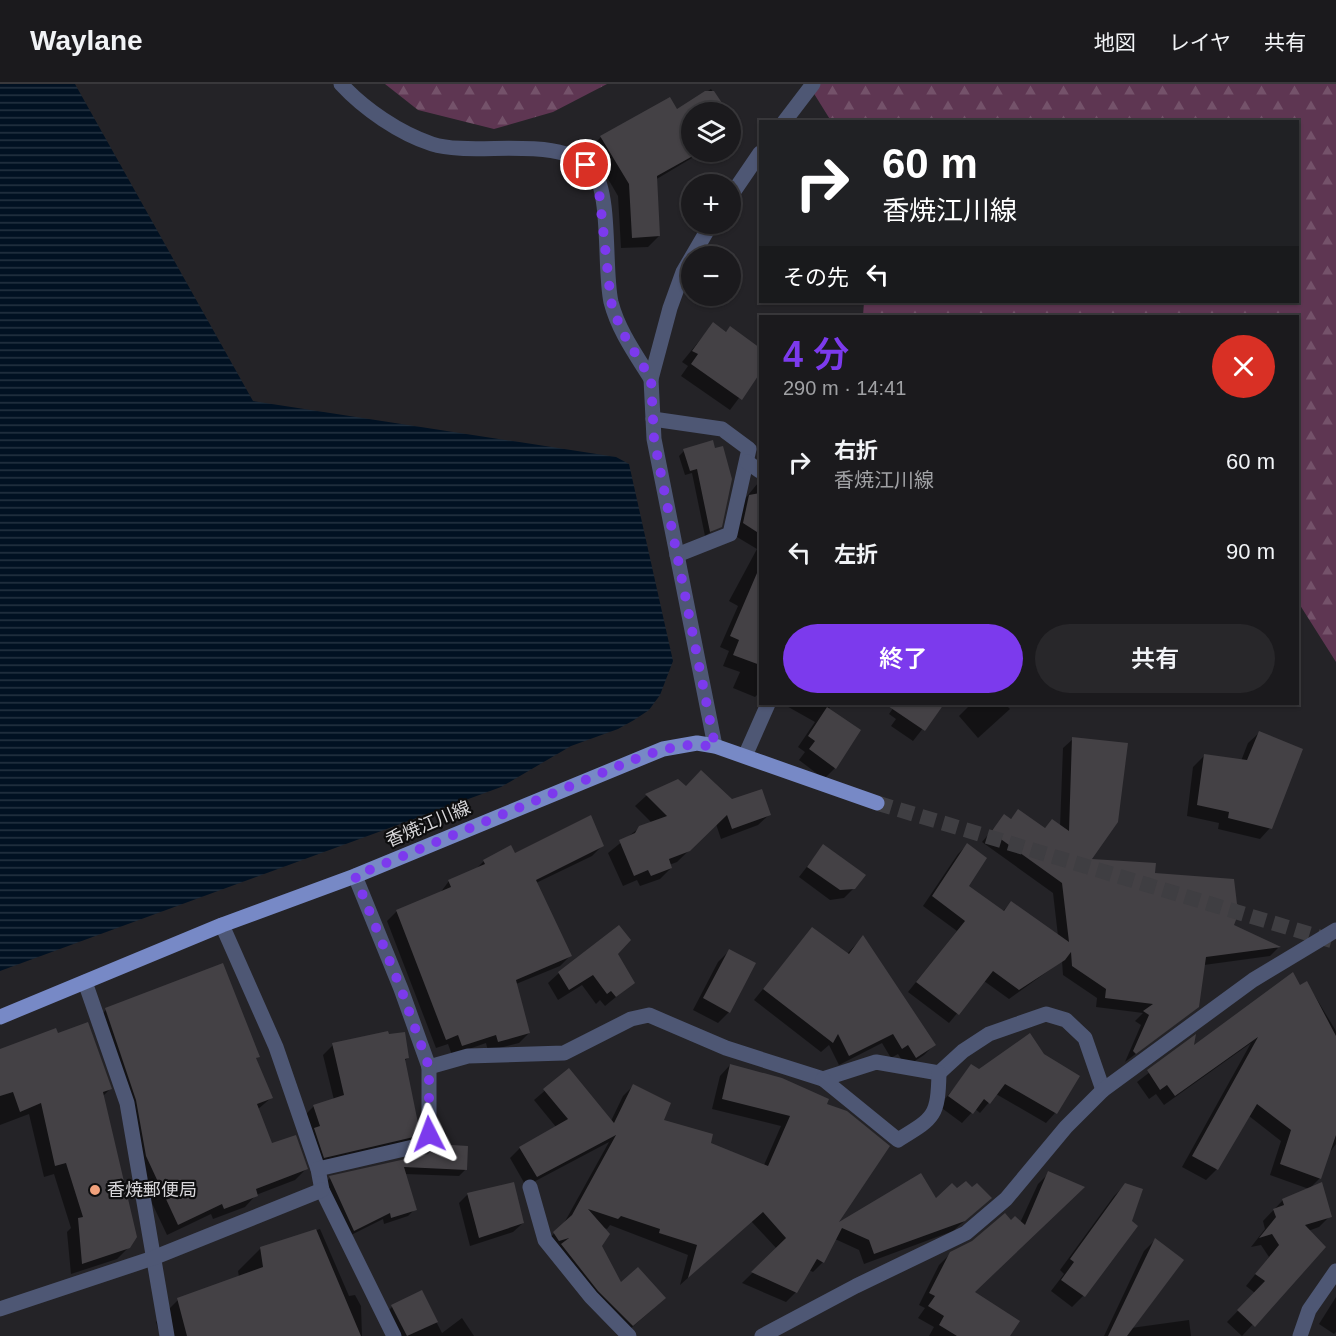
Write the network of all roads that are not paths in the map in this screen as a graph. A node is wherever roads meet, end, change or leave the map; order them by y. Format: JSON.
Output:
{"nodes":[{"id":1,"x":341,"y":84,"type":"edge"},
{"id":2,"x":813,"y":84,"type":"edge"},
{"id":3,"x":786,"y":120,"type":"edge"},
{"id":4,"x":759,"y":154,"type":"edge"},
{"id":5,"x":741,"y":181,"type":"edge"},
{"id":6,"x":705,"y":234,"type":"edge"},
{"id":7,"x":651,"y":379,"type":"junction"},
{"id":8,"x":653,"y":419,"type":"junction"},
{"id":9,"x":747,"y":462,"type":"junction"},
{"id":10,"x":759,"y":470,"type":"edge"},
{"id":11,"x":677,"y":555,"type":"junction"},
{"id":12,"x":768,"y":705,"type":"edge"},
{"id":13,"x":715,"y":746,"type":"junction"},
{"id":14,"x":745,"y":756,"type":"junction"},
{"id":15,"x":877,"y":803,"type":"tunnel mouth"},
{"id":16,"x":355,"y":876,"type":"junction"},
{"id":17,"x":222,"y":925,"type":"junction"},
{"id":18,"x":1336,"y":930,"type":"edge"},
{"id":19,"x":85,"y":982,"type":"junction"},
{"id":20,"x":0,"y":1017,"type":"edge"},
{"id":21,"x":429,"y":1067,"type":"junction"},
{"id":22,"x":939,"y":1073,"type":"junction"},
{"id":23,"x":823,"y":1079,"type":"junction"},
{"id":24,"x":1102,"y":1090,"type":"junction"},
{"id":25,"x":318,"y":1169,"type":"junction"},
{"id":26,"x":530,"y":1187,"type":"dead end"},
{"id":27,"x":322,"y":1190,"type":"junction"},
{"id":28,"x":153,"y":1258,"type":"junction"},
{"id":29,"x":1336,"y":1270,"type":"edge"},
{"id":30,"x":0,"y":1309,"type":"edge"},
{"id":31,"x":167,"y":1336,"type":"edge"},
{"id":32,"x":394,"y":1336,"type":"edge"},
{"id":33,"x":629,"y":1336,"type":"edge"},
{"id":34,"x":762,"y":1336,"type":"edge"},
{"id":35,"x":1300,"y":1336,"type":"edge"}],
"edges":[{"from":1,"to":7,"type":"street"},
{"from":2,"to":3,"type":"street"},
{"from":4,"to":5,"type":"street"},
{"from":6,"to":7,"type":"street"},
{"from":7,"to":8,"type":"street"},
{"from":8,"to":9,"type":"street"},
{"from":8,"to":11,"type":"street"},
{"from":9,"to":10,"type":"street"},
{"from":9,"to":11,"type":"street"},
{"from":11,"to":13,"type":"street"},
{"from":12,"to":14,"type":"street"},
{"from":13,"to":14,"type":"main road","name":"香焼江川線"},
{"from":13,"to":16,"type":"main road","name":"香焼江川線"},
{"from":14,"to":15,"type":"main road","name":"香焼江川線"},
{"from":16,"to":17,"type":"main road","name":"香焼江川線"},
{"from":16,"to":21,"type":"street"},
{"from":17,"to":19,"type":"main road","name":"香焼江川線"},
{"from":17,"to":25,"type":"street"},
{"from":18,"to":24,"type":"street"},
{"from":19,"to":20,"type":"main road","name":"香焼江川線"},
{"from":19,"to":28,"type":"street"},
{"from":21,"to":23,"type":"street"},
{"from":21,"to":25,"type":"street"},
{"from":22,"to":23,"type":"street"},
{"from":22,"to":23,"type":"street"},
{"from":22,"to":24,"type":"street"},
{"from":24,"to":34,"type":"street"},
{"from":25,"to":27,"type":"street"},
{"from":26,"to":33,"type":"street"},
{"from":27,"to":28,"type":"street"},
{"from":27,"to":32,"type":"street"},
{"from":28,"to":30,"type":"street"},
{"from":28,"to":31,"type":"street"},
{"from":29,"to":35,"type":"street"}]}
